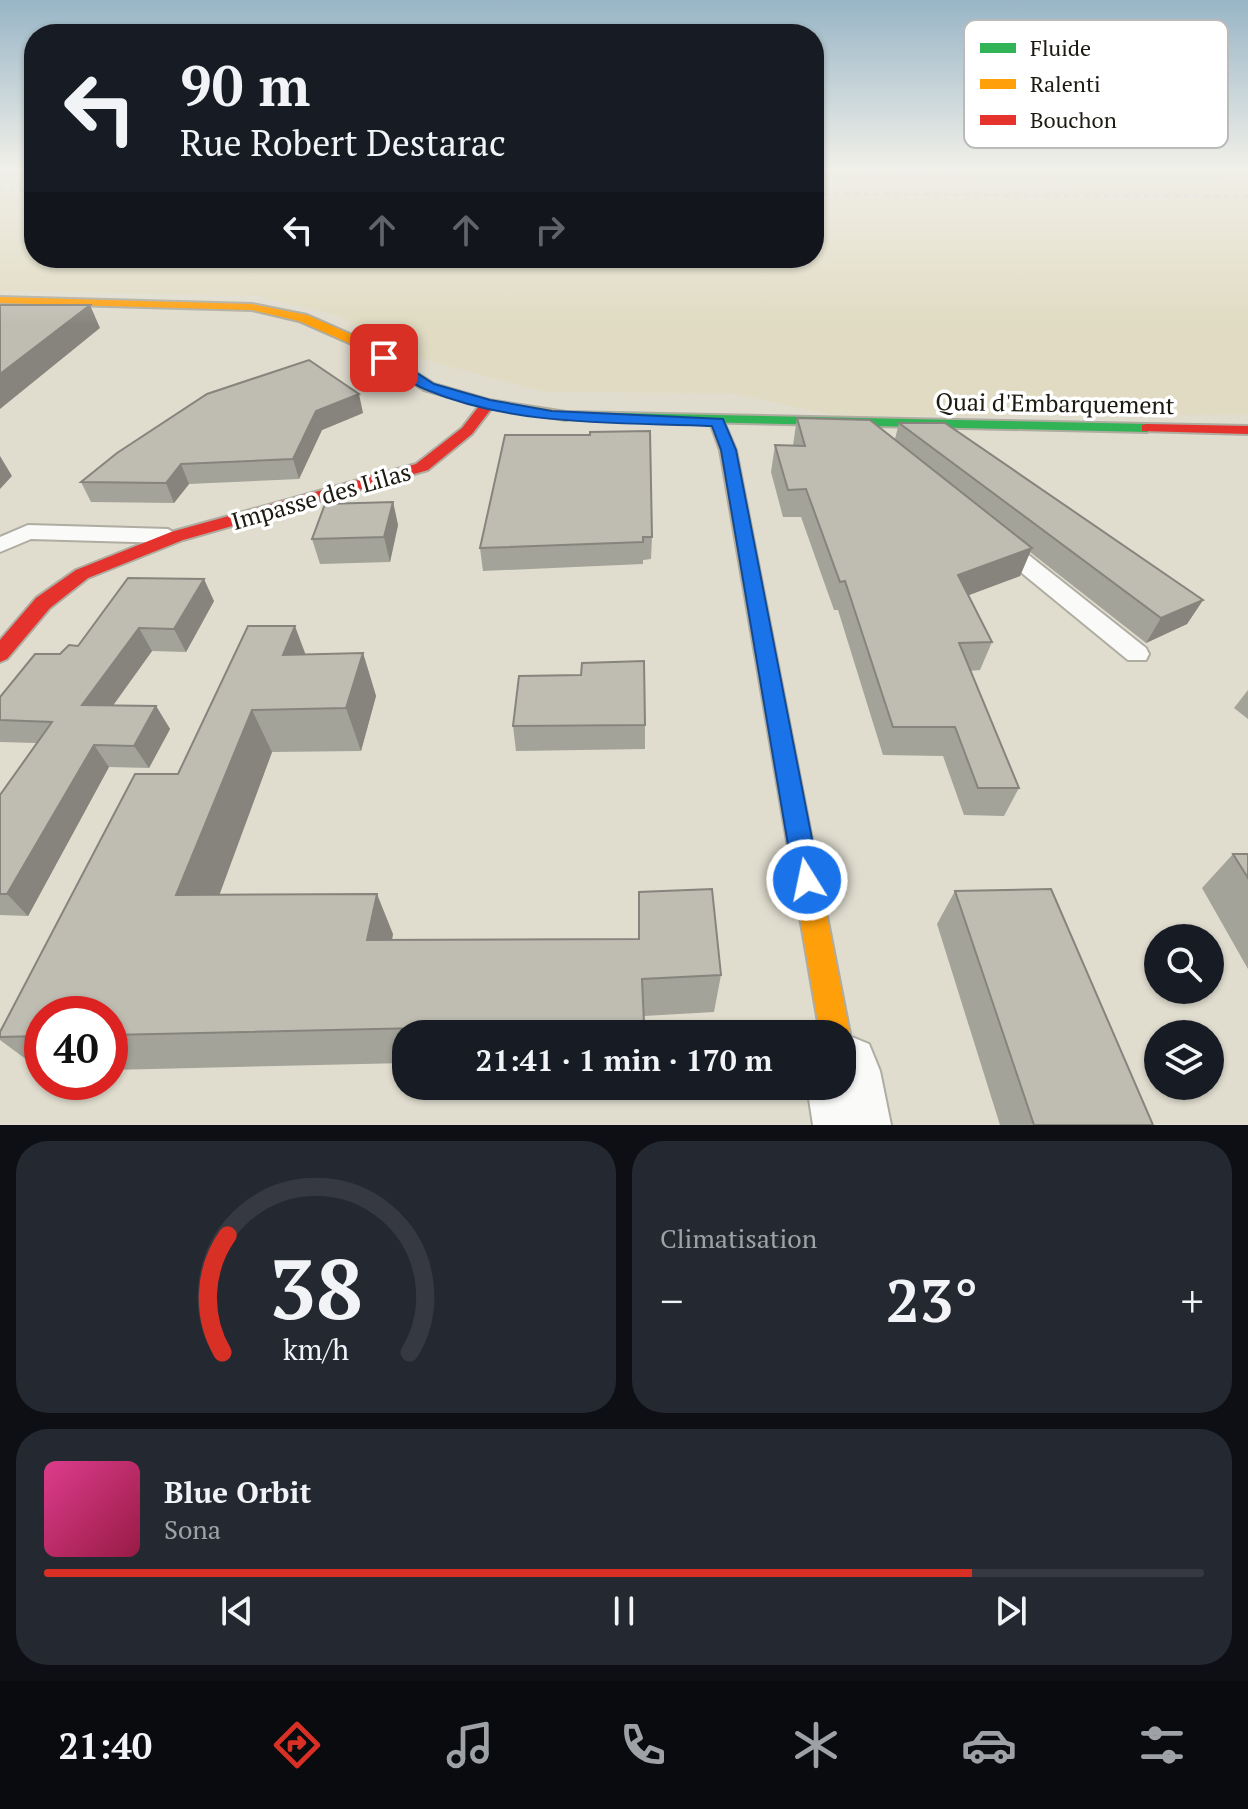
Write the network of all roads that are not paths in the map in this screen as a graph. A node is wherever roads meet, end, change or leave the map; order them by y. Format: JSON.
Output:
{"nodes":[{"id":1,"x":0,"y":300,"type":"edge"},
{"id":2,"x":488,"y":404,"type":"junction"},
{"id":3,"x":717,"y":422,"type":"junction"},
{"id":4,"x":866,"y":424,"type":"junction"},
{"id":5,"x":1248,"y":430,"type":"edge"},
{"id":6,"x":877,"y":446,"type":"edge"},
{"id":7,"x":989,"y":535,"type":"edge"},
{"id":8,"x":177,"y":536,"type":"junction"},
{"id":9,"x":0,"y":545,"type":"edge"},
{"id":10,"x":0,"y":654,"type":"edge"},
{"id":11,"x":1137,"y":654,"type":"dead end"},
{"id":12,"x":832,"y":1020,"type":"edge"},
{"id":13,"x":847,"y":1100,"type":"edge"},
{"id":14,"x":852,"y":1125,"type":"edge"}],
"edges":[{"from":1,"to":2,"type":"street","name":"Quai d'Embarquement"},
{"from":2,"to":3,"type":"street","name":"Quai d'Embarquement"},
{"from":2,"to":8,"type":"street","name":"Impasse des Lilas"},
{"from":3,"to":4,"type":"street","name":"Quai d'Embarquement"},
{"from":3,"to":12,"type":"street"},
{"from":4,"to":5,"type":"street","name":"Quai d'Embarquement"},
{"from":4,"to":6,"type":"lane"},
{"from":7,"to":11,"type":"lane"},
{"from":8,"to":9,"type":"lane","name":"Impasse des Lilas"},
{"from":8,"to":10,"type":"street","name":"Impasse des Lilas"},
{"from":13,"to":14,"type":"street"}]}
